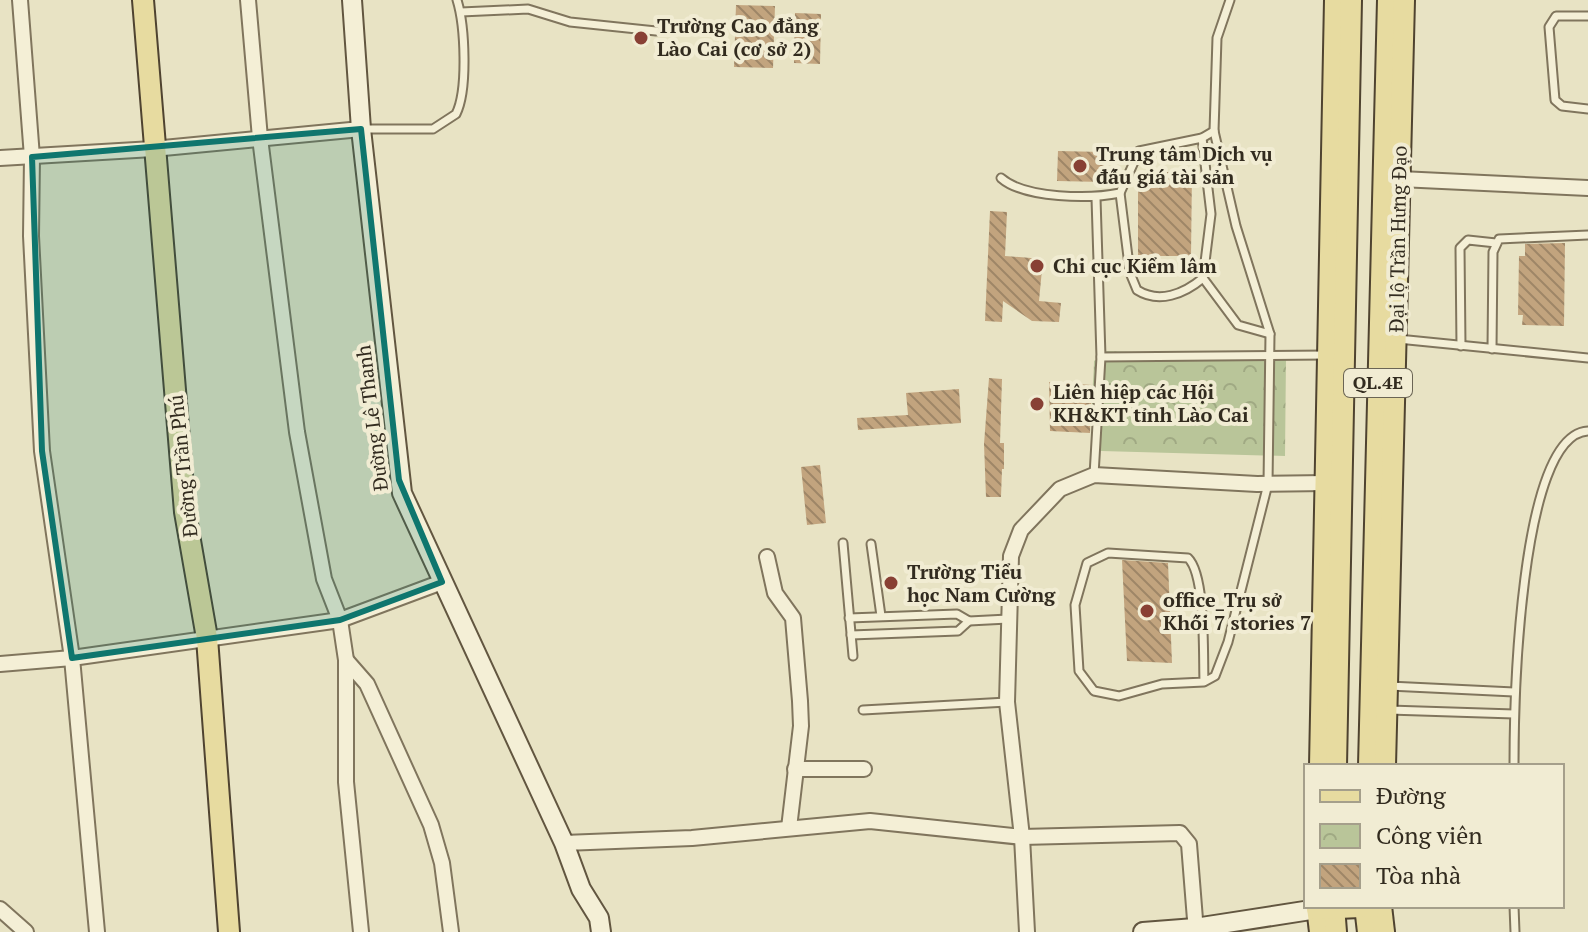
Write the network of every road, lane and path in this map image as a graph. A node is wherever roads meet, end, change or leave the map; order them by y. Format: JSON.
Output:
{"nodes":[{"id":1,"x":20,"y":0,"type":"edge"},
{"id":2,"x":143,"y":0,"type":"edge"},
{"id":3,"x":248,"y":0,"type":"edge"},
{"id":4,"x":352,"y":0,"type":"edge"},
{"id":5,"x":457,"y":0,"type":"edge"},
{"id":6,"x":1230,"y":0,"type":"edge"},
{"id":7,"x":1335,"y":0,"type":"edge"},
{"id":8,"x":1351,"y":0,"type":"edge"},
{"id":9,"x":1388,"y":0,"type":"edge"},
{"id":10,"x":1404,"y":0,"type":"edge"},
{"id":11,"x":461,"y":12,"type":"junction"},
{"id":12,"x":1588,"y":16,"type":"edge"},
{"id":13,"x":656,"y":31,"type":"dead end"},
{"id":14,"x":1588,"y":109,"type":"edge"},
{"id":15,"x":361,"y":129,"type":"junction"},
{"id":16,"x":1214,"y":131,"type":"junction"},
{"id":17,"x":260,"y":138,"type":"junction"},
{"id":18,"x":1202,"y":138,"type":"junction"},
{"id":19,"x":153,"y":149,"type":"junction"},
{"id":20,"x":32,"y":157,"type":"junction"},
{"id":21,"x":0,"y":158,"type":"edge"},
{"id":22,"x":1001,"y":178,"type":"dead end"},
{"id":23,"x":1400,"y":179,"type":"junction"},
{"id":24,"x":1588,"y":188,"type":"edge"},
{"id":25,"x":1120,"y":193,"type":"junction"},
{"id":26,"x":1096,"y":198,"type":"junction"},
{"id":27,"x":1588,"y":235,"type":"edge"},
{"id":28,"x":1496,"y":243,"type":"junction"},
{"id":29,"x":1203,"y":278,"type":"junction"},
{"id":30,"x":1270,"y":334,"type":"junction"},
{"id":31,"x":1396,"y":339,"type":"junction"},
{"id":32,"x":1461,"y":346,"type":"junction"},
{"id":33,"x":1492,"y":349,"type":"junction"},
{"id":34,"x":1271,"y":355,"type":"junction"},
{"id":35,"x":1328,"y":355,"type":"junction"},
{"id":36,"x":1101,"y":357,"type":"junction"},
{"id":37,"x":1588,"y":358,"type":"edge"},
{"id":38,"x":1588,"y":431,"type":"edge"},
{"id":39,"x":1094,"y":475,"type":"junction"},
{"id":40,"x":1326,"y":483,"type":"junction"},
{"id":41,"x":1268,"y":484,"type":"junction"},
{"id":42,"x":843,"y":543,"type":"dead end"},
{"id":43,"x":871,"y":544,"type":"dead end"},
{"id":44,"x":767,"y":557,"type":"dead end"},
{"id":45,"x":442,"y":582,"type":"junction"},
{"id":46,"x":881,"y":616,"type":"junction"},
{"id":47,"x":849,"y":618,"type":"junction"},
{"id":48,"x":1008,"y":619,"type":"junction"},
{"id":49,"x":340,"y":620,"type":"junction"},
{"id":50,"x":969,"y":621,"type":"junction"},
{"id":51,"x":851,"y":635,"type":"junction"},
{"id":52,"x":207,"y":638,"type":"junction"},
{"id":53,"x":853,"y":656,"type":"dead end"},
{"id":54,"x":72,"y":658,"type":"junction"},
{"id":55,"x":346,"y":660,"type":"junction"},
{"id":56,"x":0,"y":664,"type":"edge"},
{"id":57,"x":1204,"y":682,"type":"junction"},
{"id":58,"x":1387,"y":686,"type":"junction"},
{"id":59,"x":1514,"y":692,"type":"junction"},
{"id":60,"x":1007,"y":702,"type":"junction"},
{"id":61,"x":863,"y":710,"type":"dead end"},
{"id":62,"x":1386,"y":710,"type":"junction"},
{"id":63,"x":1514,"y":714,"type":"junction"},
{"id":64,"x":1320,"y":764,"type":"edge"},
{"id":65,"x":1336,"y":764,"type":"edge"},
{"id":66,"x":1369,"y":764,"type":"edge"},
{"id":67,"x":1385,"y":764,"type":"edge"},
{"id":68,"x":1514,"y":764,"type":"edge"},
{"id":69,"x":795,"y":769,"type":"junction"},
{"id":70,"x":864,"y":769,"type":"dead end"},
{"id":71,"x":789,"y":828,"type":"junction"},
{"id":72,"x":1022,"y":837,"type":"junction"},
{"id":73,"x":564,"y":843,"type":"junction"},
{"id":74,"x":1319,"y":908,"type":"edge"},
{"id":75,"x":1325,"y":908,"type":"edge"},
{"id":76,"x":1325,"y":908,"type":"edge"},
{"id":77,"x":1365,"y":908,"type":"edge"},
{"id":78,"x":1381,"y":908,"type":"edge"},
{"id":79,"x":1514,"y":908,"type":"edge"},
{"id":80,"x":0,"y":909,"type":"edge"},
{"id":81,"x":1196,"y":930,"type":"edge"},
{"id":82,"x":26,"y":932,"type":"edge"},
{"id":83,"x":97,"y":932,"type":"edge"},
{"id":84,"x":229,"y":932,"type":"edge"},
{"id":85,"x":361,"y":932,"type":"edge"},
{"id":86,"x":451,"y":932,"type":"edge"},
{"id":87,"x":601,"y":932,"type":"edge"},
{"id":88,"x":1027,"y":932,"type":"edge"},
{"id":89,"x":1143,"y":932,"type":"edge"},
{"id":90,"x":1320,"y":932,"type":"edge"},
{"id":91,"x":1336,"y":932,"type":"edge"},
{"id":92,"x":1368,"y":932,"type":"edge"},
{"id":93,"x":1384,"y":932,"type":"edge"},
{"id":94,"x":1515,"y":932,"type":"edge"}],
"edges":[{"from":1,"to":20,"type":"street"},
{"from":2,"to":19,"type":"main road","name":"Đường Trần Phú"},
{"from":3,"to":17,"type":"street"},
{"from":4,"to":15,"type":"street","name":"Đường Lê Thanh"},
{"from":5,"to":11,"type":"lane"},
{"from":6,"to":16,"type":"lane"},
{"from":7,"to":35,"type":"main road"},
{"from":8,"to":65,"type":"main road","number":"QL.4E"},
{"from":9,"to":66,"type":"main road","name":"Đại lộ Trần Hưng Đạo","number":"QL.4E"},
{"from":10,"to":23,"type":"main road","name":"Đại lộ Trần Hưng Đạo"},
{"from":11,"to":13,"type":"lane"},
{"from":11,"to":15,"type":"lane"},
{"from":12,"to":14,"type":"lane"},
{"from":15,"to":17,"type":"street"},
{"from":15,"to":45,"type":"street","name":"Đường Lê Thanh"},
{"from":16,"to":18,"type":"lane"},
{"from":16,"to":30,"type":"lane"},
{"from":17,"to":19,"type":"street"},
{"from":17,"to":49,"type":"street"},
{"from":18,"to":25,"type":"lane"},
{"from":18,"to":29,"type":"lane"},
{"from":19,"to":20,"type":"street"},
{"from":19,"to":52,"type":"main road","name":"Đường Trần Phú"},
{"from":20,"to":21,"type":"street"},
{"from":20,"to":54,"type":"street"},
{"from":22,"to":26,"type":"lane"},
{"from":23,"to":24,"type":"street"},
{"from":23,"to":31,"type":"main road","name":"Đại lộ Trần Hưng Đạo"},
{"from":25,"to":26,"type":"lane"},
{"from":25,"to":29,"type":"lane"},
{"from":26,"to":36,"type":"lane"},
{"from":27,"to":28,"type":"lane"},
{"from":28,"to":32,"type":"lane"},
{"from":28,"to":33,"type":"lane"},
{"from":29,"to":30,"type":"lane"},
{"from":30,"to":34,"type":"lane"},
{"from":31,"to":32,"type":"lane"},
{"from":31,"to":58,"type":"main road","name":"Đại lộ Trần Hưng Đạo"},
{"from":32,"to":33,"type":"lane"},
{"from":33,"to":37,"type":"lane"},
{"from":34,"to":35,"type":"lane"},
{"from":34,"to":36,"type":"lane"},
{"from":34,"to":41,"type":"lane"},
{"from":35,"to":40,"type":"main road"},
{"from":36,"to":39,"type":"lane"},
{"from":38,"to":59,"type":"lane"},
{"from":39,"to":41,"type":"street"},
{"from":39,"to":48,"type":"street"},
{"from":40,"to":41,"type":"street"},
{"from":40,"to":64,"type":"main road"},
{"from":41,"to":57,"type":"lane"},
{"from":42,"to":47,"type":"lane"},
{"from":43,"to":46,"type":"lane"},
{"from":44,"to":69,"type":"street"},
{"from":45,"to":49,"type":"street"},
{"from":45,"to":73,"type":"street","name":"Đường Lê Thanh"},
{"from":46,"to":47,"type":"lane"},
{"from":46,"to":50,"type":"lane"},
{"from":47,"to":51,"type":"lane"},
{"from":48,"to":50,"type":"lane"},
{"from":48,"to":60,"type":"street"},
{"from":49,"to":52,"type":"street"},
{"from":49,"to":55,"type":"street"},
{"from":50,"to":51,"type":"lane"},
{"from":51,"to":53,"type":"lane"},
{"from":52,"to":54,"type":"street"},
{"from":52,"to":84,"type":"main road","name":"Đường Trần Phú"},
{"from":54,"to":56,"type":"street"},
{"from":54,"to":83,"type":"street"},
{"from":55,"to":85,"type":"street"},
{"from":55,"to":86,"type":"street"},
{"from":57,"to":57,"type":"lane"},
{"from":58,"to":59,"type":"lane"},
{"from":58,"to":62,"type":"main road","name":"Đại lộ Trần Hưng Đạo"},
{"from":59,"to":63,"type":"lane"},
{"from":60,"to":61,"type":"lane"},
{"from":60,"to":72,"type":"street"},
{"from":62,"to":63,"type":"lane"},
{"from":62,"to":67,"type":"main road","name":"Đại lộ Trần Hưng Đạo"},
{"from":63,"to":68,"type":"lane"},
{"from":69,"to":70,"type":"street"},
{"from":69,"to":71,"type":"street"},
{"from":71,"to":72,"type":"street"},
{"from":71,"to":73,"type":"street"},
{"from":72,"to":81,"type":"street"},
{"from":72,"to":88,"type":"street"},
{"from":73,"to":87,"type":"street","name":"Đường Lê Thanh"},
{"from":74,"to":81,"type":"street"},
{"from":75,"to":90,"type":"main road"},
{"from":76,"to":91,"type":"main road"},
{"from":77,"to":92,"type":"main road"},
{"from":78,"to":93,"type":"main road"},
{"from":79,"to":94,"type":"lane"},
{"from":80,"to":82,"type":"street"},
{"from":81,"to":89,"type":"street"}]}
